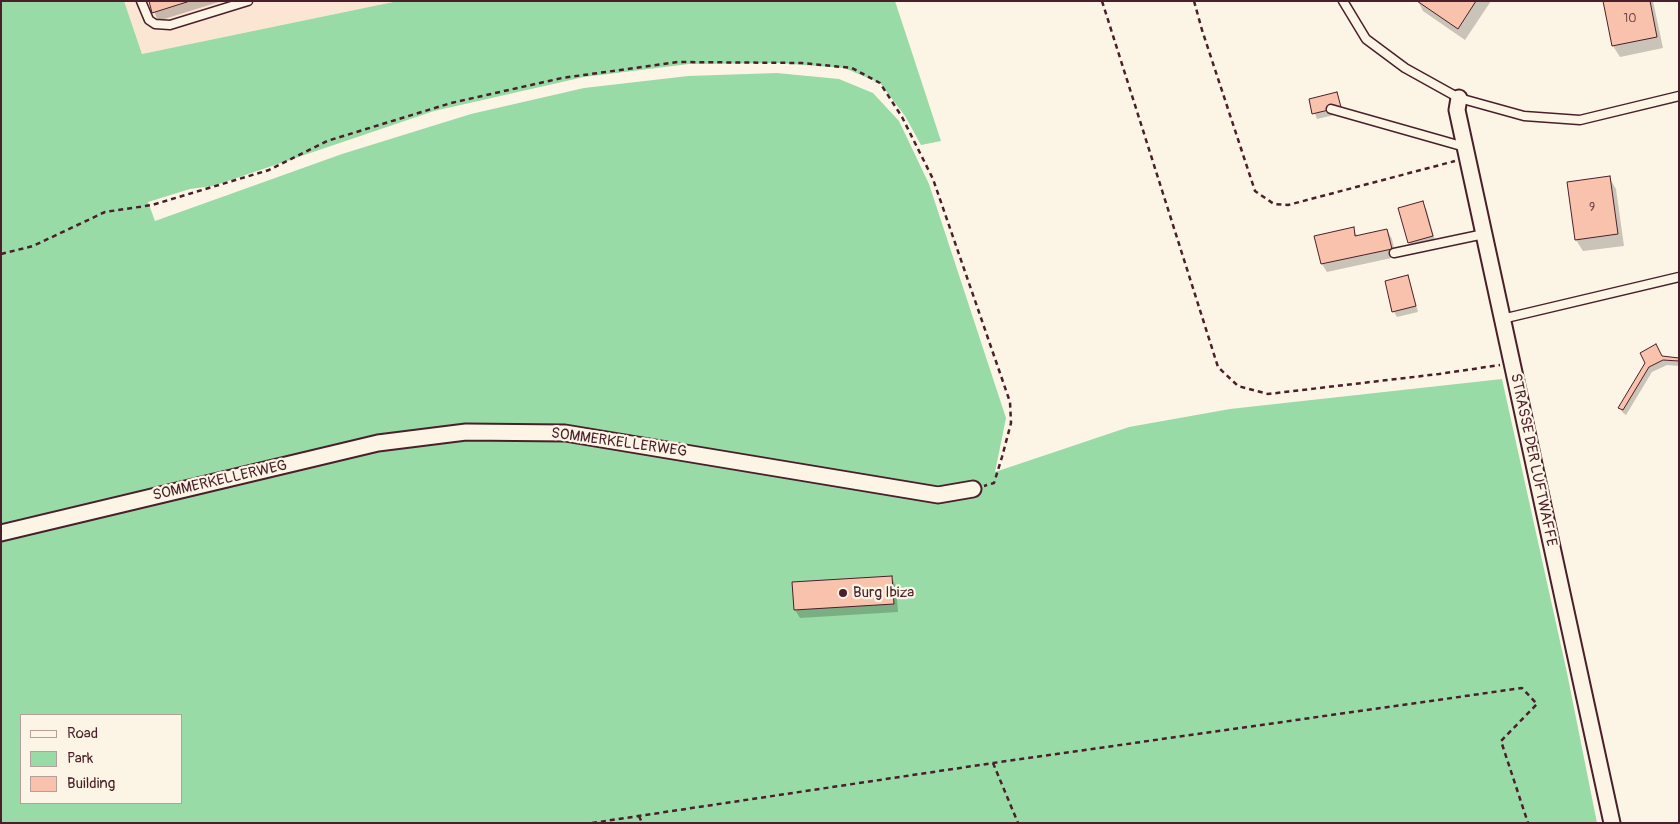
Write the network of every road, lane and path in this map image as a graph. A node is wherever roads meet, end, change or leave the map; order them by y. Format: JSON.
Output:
{"nodes":[{"id":1,"x":142,"y":1,"type":"edge"},
{"id":2,"x":248,"y":1,"type":"edge"},
{"id":3,"x":1102,"y":1,"type":"edge"},
{"id":4,"x":1194,"y":1,"type":"edge"},
{"id":5,"x":1343,"y":1,"type":"edge"},
{"id":6,"x":1679,"y":96,"type":"edge"},
{"id":7,"x":1460,"y":98,"type":"junction"},
{"id":8,"x":1331,"y":110,"type":"dead end"},
{"id":9,"x":1466,"y":152,"type":"junction"},
{"id":10,"x":1484,"y":234,"type":"junction"},
{"id":11,"x":1,"y":254,"type":"edge"},
{"id":12,"x":1394,"y":254,"type":"dead end"},
{"id":13,"x":1679,"y":277,"type":"edge"},
{"id":14,"x":1502,"y":319,"type":"junction"},
{"id":15,"x":1511,"y":363,"type":"junction"},
{"id":16,"x":973,"y":489,"type":"joint"},
{"id":17,"x":1,"y":533,"type":"edge"},
{"id":18,"x":993,"y":763,"type":"junction"},
{"id":19,"x":639,"y":816,"type":"junction"},
{"id":20,"x":592,"y":823,"type":"edge"},
{"id":21,"x":642,"y":823,"type":"edge"},
{"id":22,"x":1018,"y":823,"type":"edge"},
{"id":23,"x":1528,"y":823,"type":"edge"},
{"id":24,"x":1612,"y":823,"type":"edge"}],
"edges":[{"from":1,"to":2,"type":"lane"},
{"from":3,"to":15,"type":"path"},
{"from":4,"to":9,"type":"path"},
{"from":5,"to":7,"type":"lane"},
{"from":6,"to":7,"type":"lane"},
{"from":7,"to":9,"type":"street","name":"STRASSE DER LUFTWAFFE"},
{"from":8,"to":9,"type":"lane"},
{"from":9,"to":10,"type":"street","name":"STRASSE DER LUFTWAFFE"},
{"from":10,"to":12,"type":"lane"},
{"from":10,"to":14,"type":"street","name":"STRASSE DER LUFTWAFFE"},
{"from":11,"to":16,"type":"path"},
{"from":13,"to":14,"type":"lane"},
{"from":14,"to":15,"type":"street","name":"STRASSE DER LUFTWAFFE"},
{"from":15,"to":24,"type":"street","name":"STRASSE DER LUFTWAFFE"},
{"from":16,"to":17,"type":"street","name":"SOMMERKELLERWEG"},
{"from":18,"to":19,"type":"path"},
{"from":18,"to":22,"type":"path"},
{"from":18,"to":23,"type":"path"},
{"from":19,"to":20,"type":"path"},
{"from":19,"to":21,"type":"path"}]}
